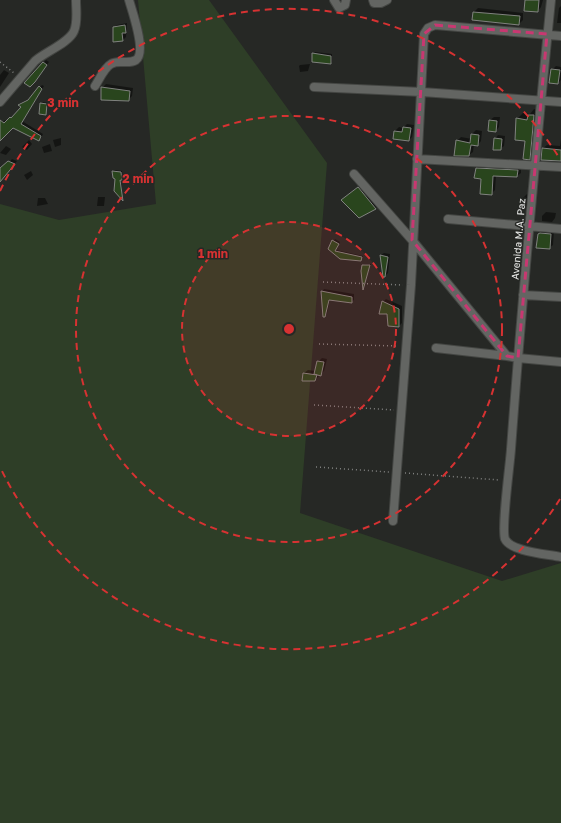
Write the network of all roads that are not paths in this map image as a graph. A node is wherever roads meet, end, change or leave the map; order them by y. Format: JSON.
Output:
{"nodes":[{"id":1,"x":76,"y":0,"type":"edge"},
{"id":2,"x":129,"y":0,"type":"edge"},
{"id":3,"x":334,"y":0,"type":"edge"},
{"id":4,"x":346,"y":0,"type":"edge"},
{"id":5,"x":373,"y":0,"type":"edge"},
{"id":6,"x":387,"y":0,"type":"edge"},
{"id":7,"x":551,"y":0,"type":"edge"},
{"id":8,"x":548,"y":34,"type":"junction"},
{"id":9,"x":561,"y":36,"type":"edge"},
{"id":10,"x":95,"y":86,"type":"dead end"},
{"id":11,"x":314,"y":87,"type":"dead end"},
{"id":12,"x":422,"y":92,"type":"junction"},
{"id":13,"x":541,"y":100,"type":"junction"},
{"id":14,"x":0,"y":102,"type":"edge"},
{"id":15,"x":561,"y":102,"type":"edge"},
{"id":16,"x":417,"y":159,"type":"junction"},
{"id":17,"x":534,"y":165,"type":"junction"},
{"id":18,"x":561,"y":167,"type":"edge"},
{"id":19,"x":354,"y":174,"type":"dead end"},
{"id":20,"x":448,"y":218,"type":"dead end"},
{"id":21,"x":528,"y":226,"type":"junction"},
{"id":22,"x":561,"y":229,"type":"edge"},
{"id":23,"x":412,"y":240,"type":"junction"},
{"id":24,"x":523,"y":295,"type":"junction"},
{"id":25,"x":561,"y":297,"type":"edge"},
{"id":26,"x":436,"y":348,"type":"dead end"},
{"id":27,"x":508,"y":356,"type":"junction"},
{"id":28,"x":518,"y":358,"type":"junction"},
{"id":29,"x":561,"y":362,"type":"edge"},
{"id":30,"x":393,"y":521,"type":"dead end"},
{"id":31,"x":561,"y":557,"type":"edge"}],
"edges":[{"from":1,"to":14,"type":"street"},
{"from":2,"to":10,"type":"street"},
{"from":3,"to":4,"type":"street"},
{"from":5,"to":6,"type":"street"},
{"from":7,"to":8,"type":"street","name":"Avenida M.A. Paz"},
{"from":8,"to":9,"type":"street"},
{"from":8,"to":12,"type":"street"},
{"from":8,"to":13,"type":"street","name":"Avenida M.A. Paz"},
{"from":11,"to":12,"type":"street"},
{"from":12,"to":13,"type":"street"},
{"from":12,"to":16,"type":"street"},
{"from":13,"to":15,"type":"street"},
{"from":13,"to":17,"type":"street","name":"Avenida M.A. Paz"},
{"from":16,"to":17,"type":"street"},
{"from":16,"to":23,"type":"street"},
{"from":17,"to":18,"type":"street"},
{"from":17,"to":21,"type":"street","name":"Avenida M.A. Paz"},
{"from":19,"to":23,"type":"street"},
{"from":20,"to":21,"type":"street"},
{"from":21,"to":22,"type":"street"},
{"from":21,"to":24,"type":"street","name":"Avenida M.A. Paz"},
{"from":23,"to":27,"type":"street"},
{"from":23,"to":30,"type":"street"},
{"from":24,"to":25,"type":"street"},
{"from":24,"to":28,"type":"street","name":"Avenida M.A. Paz"},
{"from":26,"to":27,"type":"street"},
{"from":27,"to":28,"type":"street"},
{"from":28,"to":29,"type":"street"},
{"from":28,"to":31,"type":"street","name":"Avenida M.A. Paz"}]}
